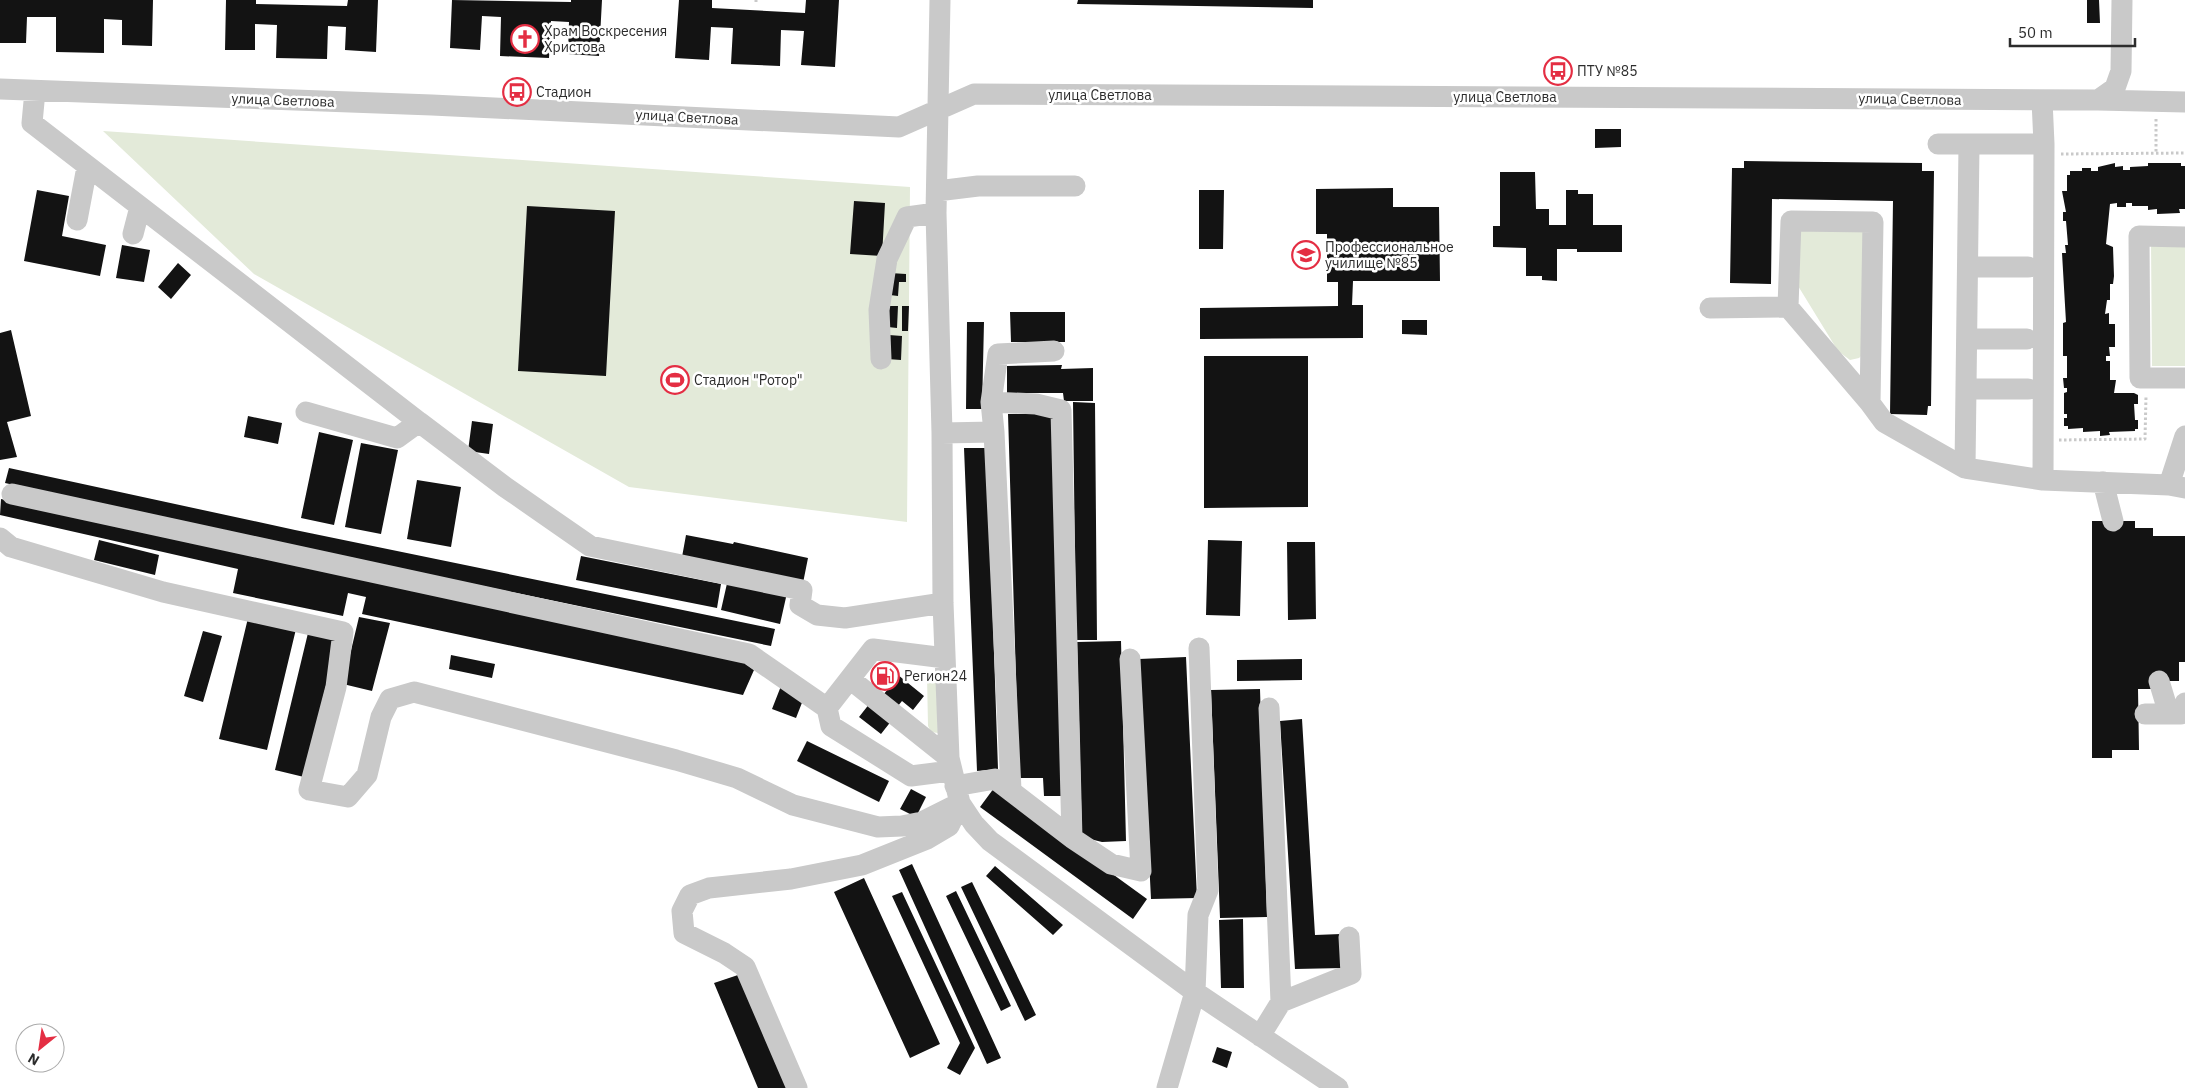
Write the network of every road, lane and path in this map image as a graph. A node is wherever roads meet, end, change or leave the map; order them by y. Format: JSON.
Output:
{"nodes":[{"id":1,"x":940,"y":0,"type":"edge"},
{"id":2,"x":2122,"y":0,"type":"edge"},
{"id":3,"x":0,"y":88,"type":"edge"},
{"id":4,"x":35,"y":91,"type":"junction"},
{"id":5,"x":2042,"y":100,"type":"junction"},
{"id":6,"x":2098,"y":100,"type":"junction"},
{"id":7,"x":2156,"y":101,"type":"junction"},
{"id":8,"x":2185,"y":102,"type":"edge"},
{"id":9,"x":937,"y":112,"type":"junction"},
{"id":10,"x":1938,"y":144,"type":"dead end"},
{"id":11,"x":1969,"y":145,"type":"junction"},
{"id":12,"x":2048,"y":149,"type":"junction"},
{"id":13,"x":2156,"y":154,"type":"junction"},
{"id":14,"x":2185,"y":154,"type":"edge"},
{"id":15,"x":87,"y":167,"type":"junction"},
{"id":16,"x":1075,"y":186,"type":"dead end"},
{"id":17,"x":937,"y":191,"type":"junction"},
{"id":18,"x":140,"y":207,"type":"junction"},
{"id":19,"x":936,"y":213,"type":"junction"},
{"id":20,"x":77,"y":220,"type":"dead end"},
{"id":21,"x":133,"y":234,"type":"dead end"},
{"id":22,"x":2185,"y":237,"type":"edge"},
{"id":23,"x":1968,"y":267,"type":"junction"},
{"id":24,"x":2028,"y":267,"type":"dead end"},
{"id":25,"x":1788,"y":307,"type":"junction"},
{"id":26,"x":1710,"y":308,"type":"dead end"},
{"id":27,"x":1967,"y":339,"type":"junction"},
{"id":28,"x":2027,"y":339,"type":"dead end"},
{"id":29,"x":1054,"y":351,"type":"dead end"},
{"id":30,"x":881,"y":360,"type":"dead end"},
{"id":31,"x":2185,"y":378,"type":"edge"},
{"id":32,"x":1966,"y":388,"type":"junction"},
{"id":33,"x":2028,"y":389,"type":"dead end"},
{"id":34,"x":2146,"y":393,"type":"dead end"},
{"id":35,"x":992,"y":402,"type":"junction"},
{"id":36,"x":1870,"y":403,"type":"junction"},
{"id":37,"x":306,"y":412,"type":"dead end"},
{"id":38,"x":419,"y":422,"type":"junction"},
{"id":39,"x":994,"y":432,"type":"junction"},
{"id":40,"x":942,"y":433,"type":"junction"},
{"id":41,"x":2185,"y":436,"type":"edge"},
{"id":42,"x":2056,"y":440,"type":"dead end"},
{"id":43,"x":1966,"y":468,"type":"junction"},
{"id":44,"x":2042,"y":480,"type":"junction"},
{"id":45,"x":2103,"y":482,"type":"junction"},
{"id":46,"x":2177,"y":487,"type":"edge"},
{"id":47,"x":12,"y":494,"type":"dead end"},
{"id":48,"x":2113,"y":521,"type":"dead end"},
{"id":49,"x":0,"y":538,"type":"edge"},
{"id":50,"x":943,"y":604,"type":"junction"},
{"id":51,"x":1199,"y":648,"type":"dead end"},
{"id":52,"x":945,"y":658,"type":"junction"},
{"id":53,"x":1130,"y":659,"type":"dead end"},
{"id":54,"x":850,"y":679,"type":"junction"},
{"id":55,"x":2159,"y":681,"type":"dead end"},
{"id":56,"x":827,"y":708,"type":"junction"},
{"id":57,"x":1269,"y":708,"type":"dead end"},
{"id":58,"x":2177,"y":708,"type":"edge"},
{"id":59,"x":2145,"y":714,"type":"dead end"},
{"id":60,"x":953,"y":780,"type":"junction"},
{"id":61,"x":1011,"y":790,"type":"junction"},
{"id":62,"x":1072,"y":838,"type":"junction"},
{"id":63,"x":1349,"y":937,"type":"dead end"},
{"id":64,"x":1195,"y":992,"type":"junction"},
{"id":65,"x":1281,"y":1002,"type":"junction"},
{"id":66,"x":1260,"y":1036,"type":"junction"},
{"id":67,"x":797,"y":1088,"type":"edge"},
{"id":68,"x":1167,"y":1088,"type":"edge"},
{"id":69,"x":1338,"y":1088,"type":"edge"}],
"edges":[{"from":1,"to":9,"type":"street"},
{"from":2,"to":6,"type":"street"},
{"from":3,"to":4,"type":"street","name":"улица Светлова"},
{"from":4,"to":9,"type":"street","name":"улица Светлова"},
{"from":4,"to":15,"type":"street"},
{"from":5,"to":6,"type":"street","name":"улица Светлова"},
{"from":5,"to":9,"type":"street","name":"улица Светлова"},
{"from":5,"to":12,"type":"street"},
{"from":6,"to":7,"type":"street","name":"улица Светлова"},
{"from":7,"to":8,"type":"street","name":"улица Светлова"},
{"from":7,"to":13,"type":"path"},
{"from":9,"to":17,"type":"street"},
{"from":10,"to":11,"type":"street"},
{"from":11,"to":12,"type":"street"},
{"from":11,"to":23,"type":"street"},
{"from":12,"to":13,"type":"path"},
{"from":12,"to":44,"type":"street"},
{"from":13,"to":14,"type":"path"},
{"from":15,"to":18,"type":"street"},
{"from":15,"to":20,"type":"street"},
{"from":16,"to":17,"type":"street"},
{"from":17,"to":19,"type":"street"},
{"from":18,"to":21,"type":"street"},
{"from":18,"to":38,"type":"street"},
{"from":19,"to":30,"type":"street"},
{"from":19,"to":40,"type":"street"},
{"from":22,"to":31,"type":"street"},
{"from":23,"to":24,"type":"street"},
{"from":23,"to":27,"type":"street"},
{"from":25,"to":26,"type":"street"},
{"from":25,"to":36,"type":"street"},
{"from":25,"to":36,"type":"street"},
{"from":27,"to":28,"type":"street"},
{"from":27,"to":32,"type":"street"},
{"from":29,"to":35,"type":"street"},
{"from":32,"to":33,"type":"street"},
{"from":32,"to":43,"type":"street"},
{"from":34,"to":42,"type":"path"},
{"from":35,"to":39,"type":"street"},
{"from":35,"to":62,"type":"street"},
{"from":36,"to":43,"type":"street"},
{"from":37,"to":38,"type":"street"},
{"from":38,"to":50,"type":"street"},
{"from":39,"to":40,"type":"street"},
{"from":39,"to":61,"type":"street"},
{"from":40,"to":50,"type":"street"},
{"from":41,"to":46,"type":"street"},
{"from":43,"to":44,"type":"street"},
{"from":44,"to":45,"type":"street"},
{"from":45,"to":46,"type":"street"},
{"from":45,"to":48,"type":"street"},
{"from":47,"to":56,"type":"street"},
{"from":49,"to":60,"type":"street"},
{"from":50,"to":52,"type":"street"},
{"from":51,"to":64,"type":"street"},
{"from":52,"to":54,"type":"street"},
{"from":52,"to":60,"type":"street"},
{"from":53,"to":62,"type":"street"},
{"from":54,"to":56,"type":"street"},
{"from":54,"to":60,"type":"street"},
{"from":55,"to":58,"type":"street"},
{"from":56,"to":60,"type":"street"},
{"from":57,"to":65,"type":"street"},
{"from":58,"to":59,"type":"street"},
{"from":60,"to":61,"type":"street"},
{"from":60,"to":64,"type":"street"},
{"from":60,"to":67,"type":"street"},
{"from":61,"to":62,"type":"street"},
{"from":63,"to":65,"type":"street"},
{"from":64,"to":66,"type":"street"},
{"from":64,"to":68,"type":"street"},
{"from":65,"to":66,"type":"street"},
{"from":66,"to":69,"type":"street"}]}
